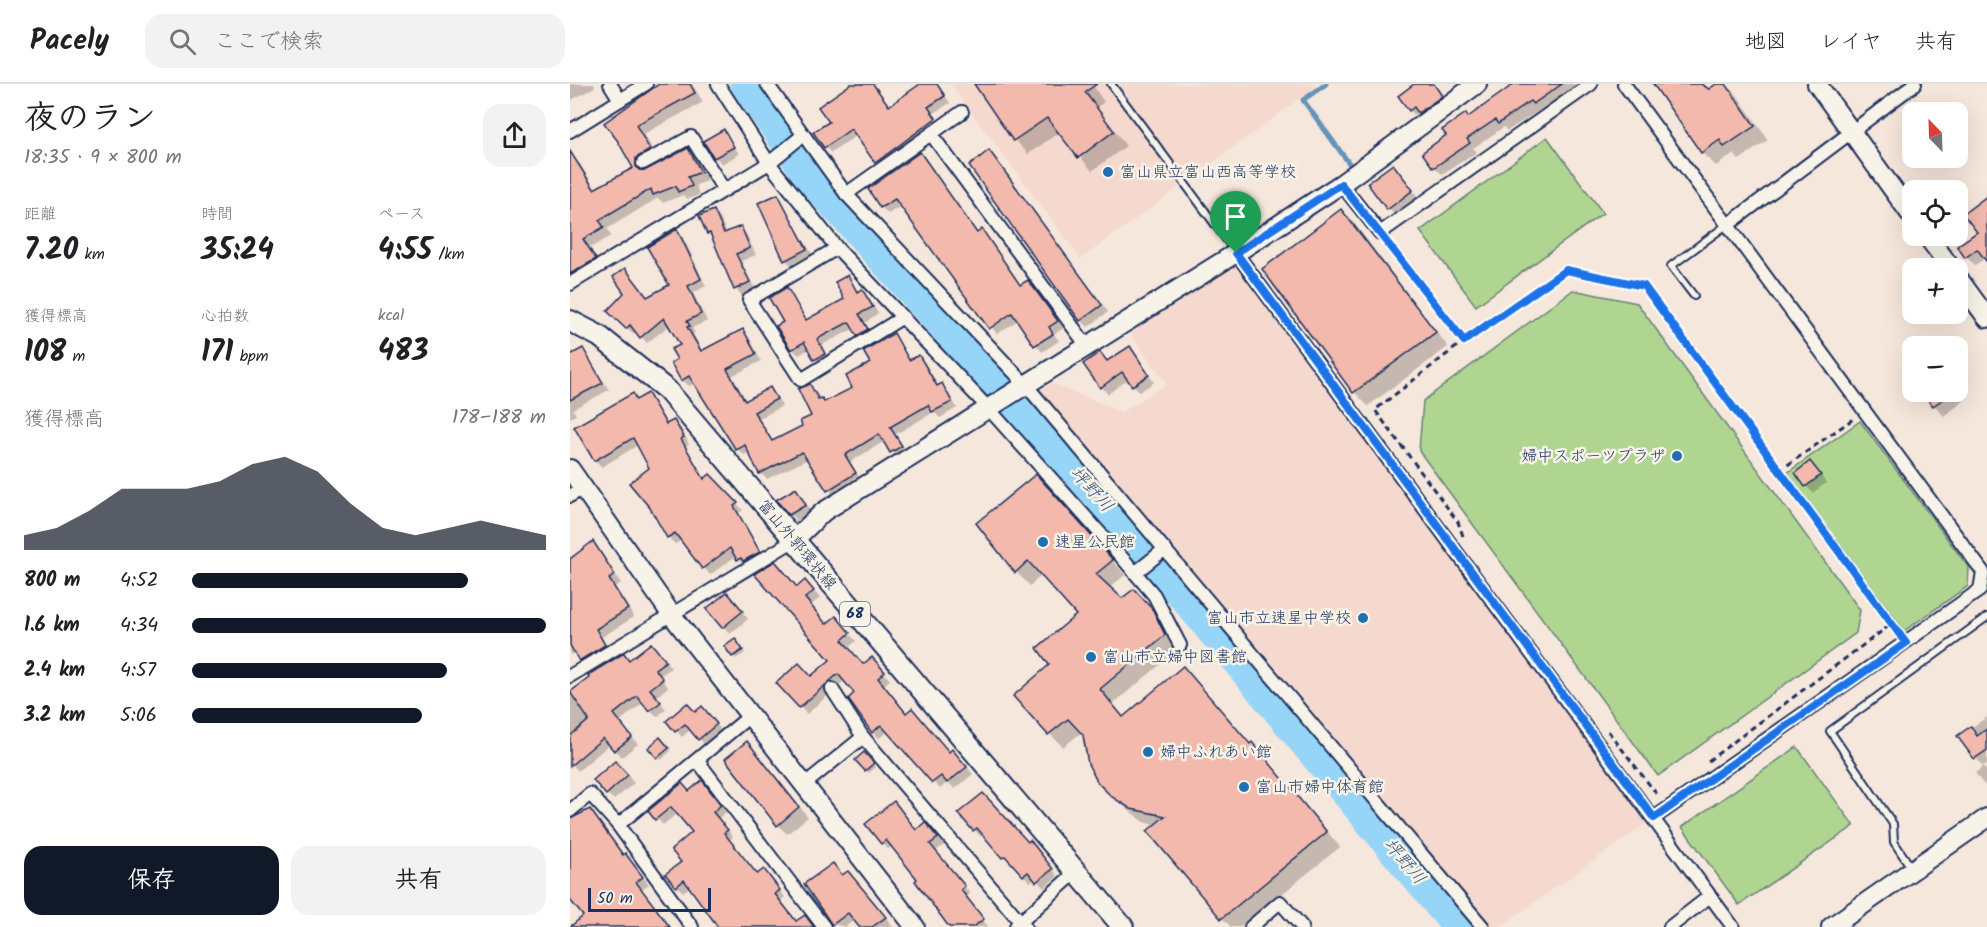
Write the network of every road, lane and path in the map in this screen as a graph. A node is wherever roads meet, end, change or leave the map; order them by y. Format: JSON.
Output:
{"nodes":[{"id":1,"x":610,"y":84,"type":"edge"},
{"id":2,"x":646,"y":84,"type":"edge"},
{"id":3,"x":718,"y":84,"type":"edge"},
{"id":4,"x":767,"y":84,"type":"edge"},
{"id":5,"x":1111,"y":84,"type":"edge"},
{"id":6,"x":1591,"y":84,"type":"edge"},
{"id":7,"x":1624,"y":84,"type":"edge"},
{"id":8,"x":1817,"y":84,"type":"edge"},
{"id":9,"x":1915,"y":84,"type":"edge"},
{"id":10,"x":1466,"y":87,"type":"edge"},
{"id":11,"x":620,"y":100,"type":"junction"},
{"id":12,"x":962,"y":112,"type":"dead end"},
{"id":13,"x":570,"y":131,"type":"edge"},
{"id":14,"x":1851,"y":131,"type":"junction"},
{"id":15,"x":931,"y":134,"type":"junction"},
{"id":16,"x":802,"y":136,"type":"junction"},
{"id":17,"x":642,"y":163,"type":"dead end"},
{"id":18,"x":769,"y":163,"type":"junction"},
{"id":19,"x":1341,"y":184,"type":"junction"},
{"id":20,"x":724,"y":190,"type":"junction"},
{"id":21,"x":846,"y":194,"type":"junction"},
{"id":22,"x":1902,"y":202,"type":"edge"},
{"id":23,"x":1729,"y":224,"type":"junction"},
{"id":24,"x":1380,"y":233,"type":"junction"},
{"id":25,"x":837,"y":248,"type":"junction"},
{"id":26,"x":1236,"y":253,"type":"junction"},
{"id":27,"x":570,"y":284,"type":"edge"},
{"id":28,"x":1968,"y":292,"type":"edge"},
{"id":29,"x":1694,"y":296,"type":"dead end"},
{"id":30,"x":903,"y":317,"type":"junction"},
{"id":31,"x":1987,"y":318,"type":"edge"},
{"id":32,"x":570,"y":321,"type":"edge"},
{"id":33,"x":1464,"y":341,"type":"junction"},
{"id":34,"x":1087,"y":346,"type":"junction"},
{"id":35,"x":1026,"y":385,"type":"junction"},
{"id":36,"x":988,"y":409,"type":"junction"},
{"id":37,"x":1865,"y":410,"type":"junction"},
{"id":38,"x":570,"y":469,"type":"edge"},
{"id":39,"x":1779,"y":471,"type":"junction"},
{"id":40,"x":576,"y":492,"type":"edge"},
{"id":41,"x":793,"y":541,"type":"junction"},
{"id":42,"x":1467,"y":544,"type":"dead end"},
{"id":43,"x":1165,"y":549,"type":"junction"},
{"id":44,"x":1135,"y":573,"type":"junction"},
{"id":45,"x":671,"y":614,"type":"junction"},
{"id":46,"x":1987,"y":617,"type":"edge"},
{"id":47,"x":1890,"y":625,"type":"junction"},
{"id":48,"x":1906,"y":643,"type":"junction"},
{"id":49,"x":1180,"y":645,"type":"dead end"},
{"id":50,"x":570,"y":676,"type":"edge"},
{"id":51,"x":832,"y":689,"type":"dead end"},
{"id":52,"x":751,"y":715,"type":"junction"},
{"id":53,"x":1603,"y":725,"type":"dead end"},
{"id":54,"x":863,"y":737,"type":"junction"},
{"id":55,"x":697,"y":760,"type":"junction"},
{"id":56,"x":1705,"y":763,"type":"dead end"},
{"id":57,"x":805,"y":784,"type":"junction"},
{"id":58,"x":1668,"y":791,"type":"dead end"},
{"id":59,"x":570,"y":811,"type":"edge"},
{"id":60,"x":1654,"y":818,"type":"junction"},
{"id":61,"x":1987,"y":818,"type":"edge"},
{"id":62,"x":618,"y":825,"type":"junction"},
{"id":63,"x":1913,"y":870,"type":"junction"},
{"id":64,"x":1077,"y":871,"type":"junction"},
{"id":65,"x":1710,"y":896,"type":"junction"},
{"id":66,"x":1020,"y":926,"type":"edge"},
{"id":67,"x":692,"y":927,"type":"edge"},
{"id":68,"x":824,"y":927,"type":"edge"},
{"id":69,"x":915,"y":927,"type":"edge"},
{"id":70,"x":1123,"y":927,"type":"edge"},
{"id":71,"x":1251,"y":927,"type":"edge"},
{"id":72,"x":1302,"y":927,"type":"edge"},
{"id":73,"x":1483,"y":927,"type":"edge"},
{"id":74,"x":1670,"y":927,"type":"edge"},
{"id":75,"x":1732,"y":927,"type":"edge"},
{"id":76,"x":1831,"y":927,"type":"edge"}],
"edges":[{"from":1,"to":11,"type":"street"},
{"from":2,"to":11,"type":"street"},
{"from":3,"to":18,"type":"street"},
{"from":4,"to":16,"type":"street"},
{"from":5,"to":26,"type":"lane"},
{"from":6,"to":24,"type":"street"},
{"from":7,"to":23,"type":"street"},
{"from":8,"to":14,"type":"street"},
{"from":9,"to":14,"type":"street"},
{"from":10,"to":19,"type":"street"},
{"from":11,"to":13,"type":"street"},
{"from":12,"to":15,"type":"street"},
{"from":14,"to":22,"type":"street"},
{"from":14,"to":23,"type":"street"},
{"from":15,"to":21,"type":"street"},
{"from":15,"to":34,"type":"street"},
{"from":16,"to":18,"type":"street"},
{"from":16,"to":21,"type":"street"},
{"from":17,"to":20,"type":"street"},
{"from":18,"to":20,"type":"street"},
{"from":18,"to":25,"type":"street"},
{"from":19,"to":24,"type":"street"},
{"from":19,"to":26,"type":"street"},
{"from":20,"to":27,"type":"street"},
{"from":21,"to":35,"type":"street"},
{"from":23,"to":29,"type":"lane"},
{"from":23,"to":37,"type":"street"},
{"from":24,"to":33,"type":"path"},
{"from":25,"to":30,"type":"street"},
{"from":25,"to":30,"type":"street"},
{"from":26,"to":34,"type":"street"},
{"from":26,"to":60,"type":"street"},
{"from":28,"to":31,"type":"street"},
{"from":30,"to":36,"type":"street"},
{"from":32,"to":41,"type":"main road","name":"富山外郭環状線","number":"68"},
{"from":33,"to":39,"type":"path"},
{"from":33,"to":42,"type":"path"},
{"from":34,"to":35,"type":"street"},
{"from":35,"to":36,"type":"street"},
{"from":35,"to":43,"type":"street"},
{"from":36,"to":41,"type":"street"},
{"from":36,"to":44,"type":"street"},
{"from":37,"to":39,"type":"path"},
{"from":37,"to":48,"type":"street"},
{"from":38,"to":40,"type":"street"},
{"from":39,"to":47,"type":"path"},
{"from":40,"to":45,"type":"street"},
{"from":41,"to":45,"type":"street"},
{"from":41,"to":64,"type":"main road","name":"富山外郭環状線","number":"68"},
{"from":43,"to":44,"type":"street"},
{"from":43,"to":73,"type":"street"},
{"from":44,"to":49,"type":"street"},
{"from":45,"to":50,"type":"street"},
{"from":45,"to":52,"type":"street"},
{"from":46,"to":63,"type":"lane"},
{"from":47,"to":48,"type":"path"},
{"from":47,"to":56,"type":"path"},
{"from":48,"to":60,"type":"street"},
{"from":51,"to":54,"type":"street"},
{"from":52,"to":55,"type":"street"},
{"from":52,"to":57,"type":"street"},
{"from":53,"to":58,"type":"path"},
{"from":54,"to":57,"type":"street"},
{"from":54,"to":66,"type":"street"},
{"from":55,"to":62,"type":"street"},
{"from":55,"to":68,"type":"street"},
{"from":57,"to":69,"type":"street"},
{"from":59,"to":62,"type":"street"},
{"from":60,"to":65,"type":"street"},
{"from":61,"to":63,"type":"street"},
{"from":62,"to":67,"type":"street"},
{"from":63,"to":76,"type":"street"},
{"from":64,"to":66,"type":"street"},
{"from":64,"to":70,"type":"main road","name":"富山外郭環状線","number":"68"},
{"from":65,"to":74,"type":"street"},
{"from":65,"to":75,"type":"street"},
{"from":71,"to":72,"type":"street"}]}
